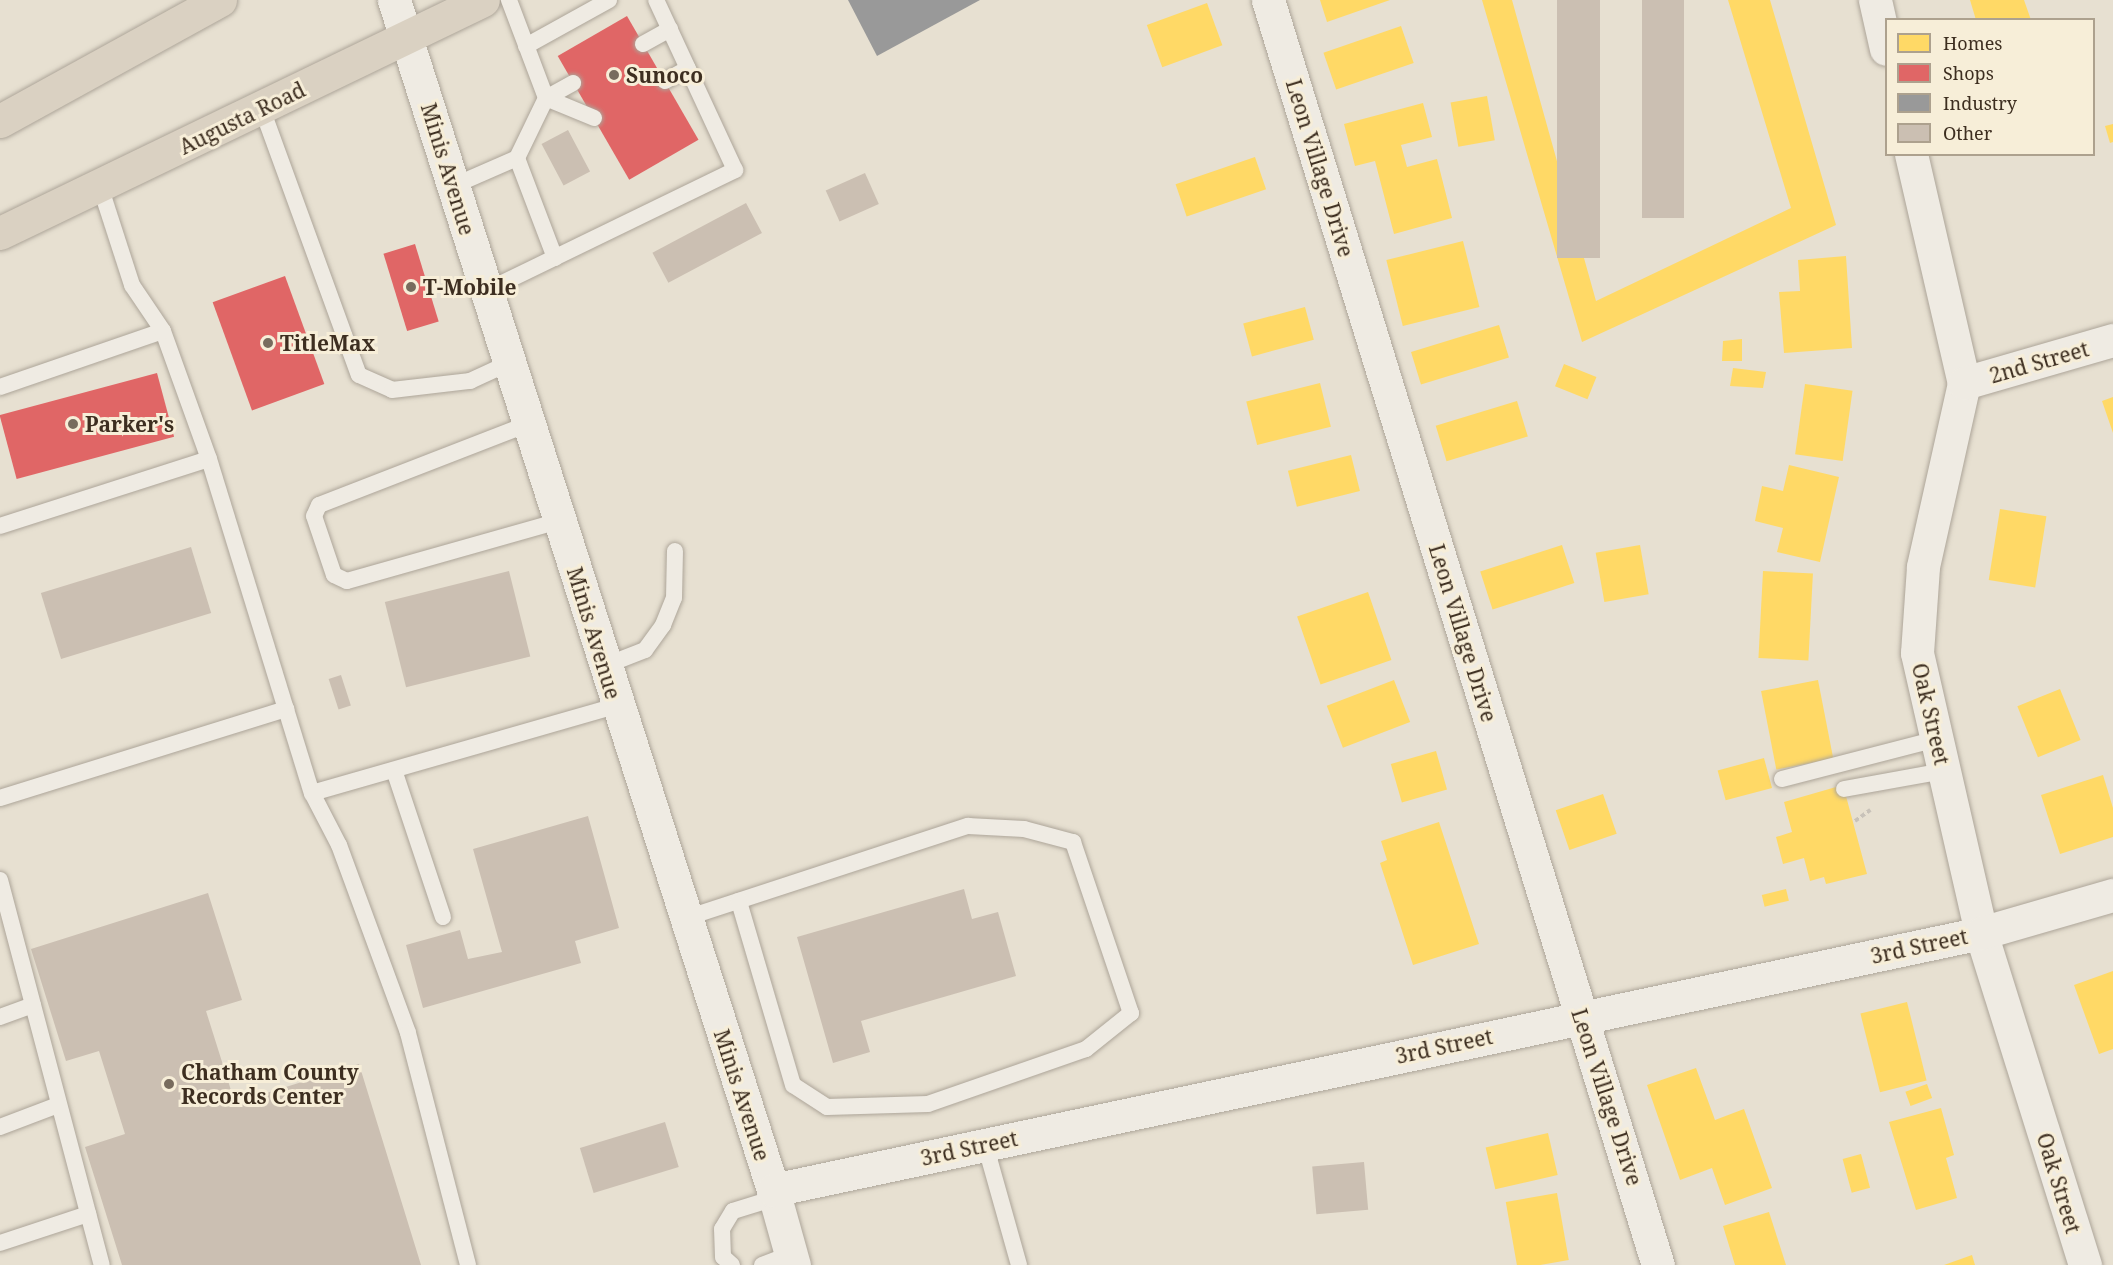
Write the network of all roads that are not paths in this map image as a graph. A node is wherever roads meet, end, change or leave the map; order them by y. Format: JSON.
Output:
{"nodes":[{"id":1,"x":220,"y":0,"type":"edge"},
{"id":2,"x":394,"y":0,"type":"edge"},
{"id":3,"x":483,"y":0,"type":"edge"},
{"id":4,"x":509,"y":0,"type":"edge"},
{"id":5,"x":609,"y":0,"type":"edge"},
{"id":6,"x":656,"y":0,"type":"edge"},
{"id":7,"x":1268,"y":0,"type":"edge"},
{"id":8,"x":1875,"y":0,"type":"edge"},
{"id":9,"x":670,"y":29,"type":"junction"},
{"id":10,"x":407,"y":39,"type":"junction"},
{"id":11,"x":1885,"y":41,"type":"edge"},
{"id":12,"x":643,"y":44,"type":"dead end"},
{"id":13,"x":526,"y":46,"type":"junction"},
{"id":14,"x":688,"y":68,"type":"junction"},
{"id":15,"x":664,"y":81,"type":"dead end"},
{"id":16,"x":573,"y":83,"type":"dead end"},
{"id":17,"x":546,"y":98,"type":"junction"},
{"id":18,"x":262,"y":109,"type":"junction"},
{"id":19,"x":594,"y":118,"type":"dead end"},
{"id":20,"x":0,"y":121,"type":"edge"},
{"id":21,"x":1911,"y":156,"type":"edge"},
{"id":22,"x":517,"y":158,"type":"junction"},
{"id":23,"x":99,"y":186,"type":"junction"},
{"id":24,"x":453,"y":186,"type":"junction"},
{"id":25,"x":0,"y":233,"type":"edge"},
{"id":26,"x":555,"y":258,"type":"junction"},
{"id":27,"x":486,"y":291,"type":"junction"},
{"id":28,"x":163,"y":330,"type":"junction"},
{"id":29,"x":2113,"y":340,"type":"edge"},
{"id":30,"x":509,"y":363,"type":"junction"},
{"id":31,"x":1964,"y":383,"type":"junction"},
{"id":32,"x":0,"y":387,"type":"edge"},
{"id":33,"x":528,"y":424,"type":"junction"},
{"id":34,"x":209,"y":459,"type":"junction"},
{"id":35,"x":559,"y":521,"type":"junction"},
{"id":36,"x":0,"y":526,"type":"edge"},
{"id":37,"x":675,"y":551,"type":"dead end"},
{"id":38,"x":604,"y":666,"type":"junction"},
{"id":39,"x":616,"y":706,"type":"junction"},
{"id":40,"x":286,"y":710,"type":"junction"},
{"id":41,"x":1937,"y":739,"type":"junction"},
{"id":42,"x":394,"y":770,"type":"junction"},
{"id":43,"x":1944,"y":771,"type":"junction"},
{"id":44,"x":1782,"y":779,"type":"dead end"},
{"id":45,"x":1844,"y":789,"type":"dead end"},
{"id":46,"x":312,"y":793,"type":"junction"},
{"id":47,"x":0,"y":798,"type":"edge"},
{"id":48,"x":0,"y":880,"type":"edge"},
{"id":49,"x":2113,"y":895,"type":"edge"},
{"id":50,"x":739,"y":902,"type":"junction"},
{"id":51,"x":443,"y":917,"type":"dead end"},
{"id":52,"x":686,"y":918,"type":"junction"},
{"id":53,"x":1981,"y":933,"type":"junction"},
{"id":54,"x":33,"y":1005,"type":"junction"},
{"id":55,"x":0,"y":1017,"type":"edge"},
{"id":56,"x":1581,"y":1017,"type":"junction"},
{"id":57,"x":58,"y":1105,"type":"junction"},
{"id":58,"x":0,"y":1127,"type":"edge"},
{"id":59,"x":985,"y":1144,"type":"junction"},
{"id":60,"x":774,"y":1194,"type":"junction"},
{"id":61,"x":88,"y":1214,"type":"junction"},
{"id":62,"x":0,"y":1243,"type":"edge"},
{"id":63,"x":782,"y":1261,"type":"edge"},
{"id":64,"x":102,"y":1265,"type":"edge"},
{"id":65,"x":468,"y":1265,"type":"edge"},
{"id":66,"x":732,"y":1265,"type":"edge"},
{"id":67,"x":1019,"y":1265,"type":"edge"},
{"id":68,"x":1658,"y":1265,"type":"edge"},
{"id":69,"x":2085,"y":1265,"type":"edge"}],
"edges":[{"from":1,"to":20,"type":"highway"},
{"from":2,"to":10,"type":"street","name":"Minis Avenue"},
{"from":3,"to":10,"type":"highway","name":"Augusta Road"},
{"from":4,"to":13,"type":"lane"},
{"from":5,"to":13,"type":"lane"},
{"from":6,"to":9,"type":"lane"},
{"from":7,"to":56,"type":"street","name":"Leon Village Drive"},
{"from":8,"to":11,"type":"street"},
{"from":9,"to":12,"type":"lane"},
{"from":9,"to":14,"type":"lane"},
{"from":10,"to":18,"type":"highway","name":"Augusta Road"},
{"from":10,"to":24,"type":"street","name":"Minis Avenue"},
{"from":13,"to":17,"type":"lane"},
{"from":14,"to":15,"type":"lane"},
{"from":14,"to":26,"type":"lane"},
{"from":16,"to":17,"type":"lane"},
{"from":17,"to":19,"type":"lane"},
{"from":17,"to":22,"type":"lane"},
{"from":18,"to":23,"type":"highway","name":"Augusta Road"},
{"from":18,"to":30,"type":"lane"},
{"from":21,"to":31,"type":"street","name":"Oak Street"},
{"from":22,"to":24,"type":"lane"},
{"from":22,"to":26,"type":"lane"},
{"from":23,"to":25,"type":"highway","name":"Augusta Road"},
{"from":23,"to":28,"type":"lane"},
{"from":24,"to":27,"type":"street","name":"Minis Avenue"},
{"from":26,"to":27,"type":"lane"},
{"from":27,"to":30,"type":"street","name":"Minis Avenue"},
{"from":28,"to":32,"type":"lane"},
{"from":28,"to":34,"type":"lane"},
{"from":29,"to":31,"type":"street","name":"2nd Street"},
{"from":30,"to":33,"type":"street","name":"Minis Avenue"},
{"from":31,"to":41,"type":"street","name":"Oak Street"},
{"from":33,"to":35,"type":"street","name":"Minis Avenue"},
{"from":33,"to":35,"type":"lane"},
{"from":34,"to":36,"type":"lane"},
{"from":34,"to":40,"type":"lane"},
{"from":35,"to":38,"type":"street","name":"Minis Avenue"},
{"from":37,"to":38,"type":"lane"},
{"from":38,"to":39,"type":"street","name":"Minis Avenue"},
{"from":39,"to":42,"type":"lane"},
{"from":39,"to":52,"type":"street","name":"Minis Avenue"},
{"from":40,"to":46,"type":"lane"},
{"from":40,"to":47,"type":"lane"},
{"from":41,"to":43,"type":"street","name":"Oak Street"},
{"from":41,"to":44,"type":"lane"},
{"from":42,"to":46,"type":"lane"},
{"from":42,"to":51,"type":"lane"},
{"from":43,"to":45,"type":"lane"},
{"from":43,"to":53,"type":"street","name":"Oak Street"},
{"from":46,"to":65,"type":"lane"},
{"from":48,"to":54,"type":"lane"},
{"from":49,"to":53,"type":"street","name":"3rd Street"},
{"from":50,"to":50,"type":"lane"},
{"from":50,"to":52,"type":"lane"},
{"from":52,"to":60,"type":"street","name":"Minis Avenue"},
{"from":53,"to":56,"type":"street","name":"3rd Street"},
{"from":53,"to":69,"type":"street","name":"Oak Street"},
{"from":54,"to":55,"type":"lane"},
{"from":54,"to":57,"type":"lane"},
{"from":56,"to":59,"type":"street","name":"3rd Street"},
{"from":56,"to":68,"type":"street","name":"Leon Village Drive"},
{"from":57,"to":58,"type":"lane"},
{"from":57,"to":61,"type":"lane"},
{"from":59,"to":60,"type":"street","name":"3rd Street"},
{"from":59,"to":67,"type":"lane"},
{"from":60,"to":63,"type":"street","name":"Minis Avenue"},
{"from":60,"to":66,"type":"lane"},
{"from":61,"to":62,"type":"lane"},
{"from":61,"to":64,"type":"lane"}]}
